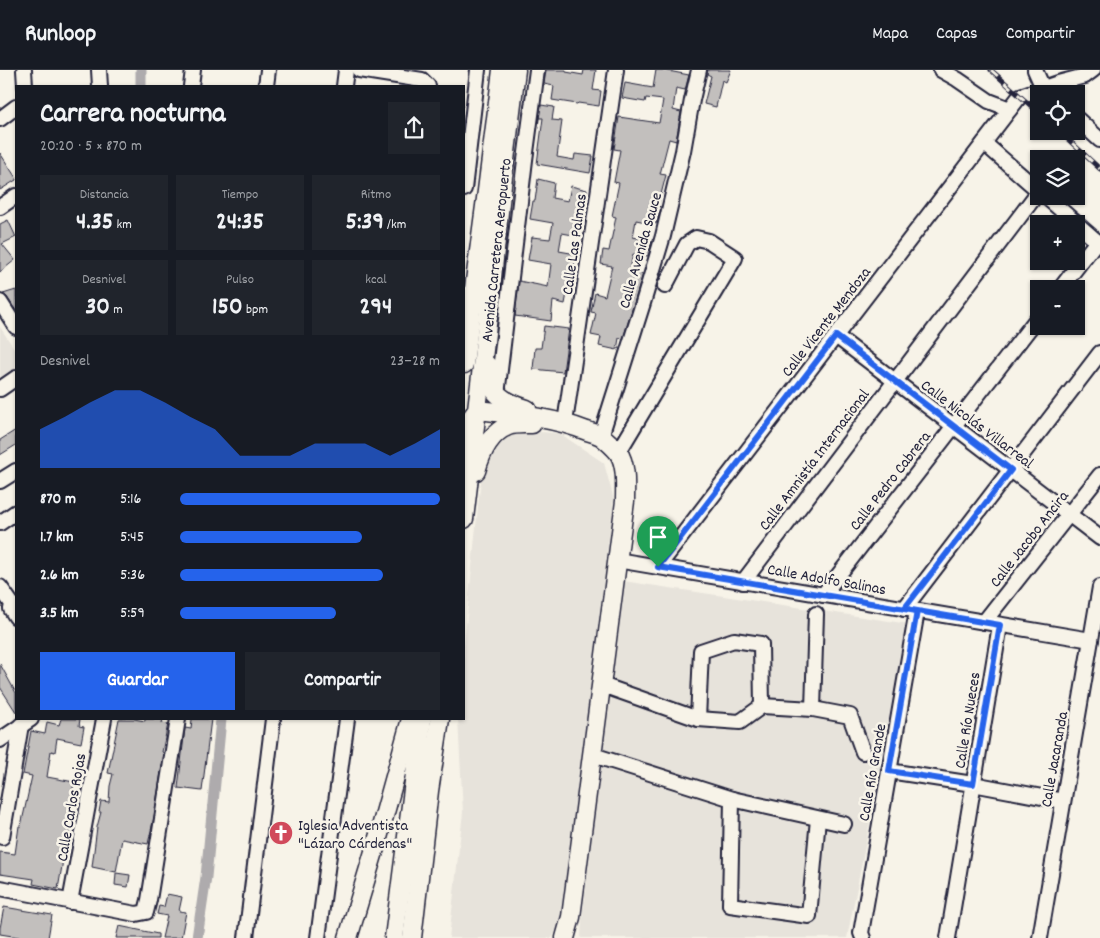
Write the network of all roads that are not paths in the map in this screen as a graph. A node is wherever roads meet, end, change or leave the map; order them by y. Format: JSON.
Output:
{"nodes":[{"id":1,"x":24,"y":70,"type":"edge"},
{"id":2,"x":99,"y":70,"type":"edge"},
{"id":3,"x":194,"y":70,"type":"edge"},
{"id":4,"x":268,"y":70,"type":"edge"},
{"id":5,"x":346,"y":70,"type":"edge"},
{"id":6,"x":359,"y":70,"type":"edge"},
{"id":7,"x":478,"y":70,"type":"edge"},
{"id":8,"x":502,"y":70,"type":"edge"},
{"id":9,"x":516,"y":70,"type":"edge"},
{"id":10,"x":537,"y":70,"type":"edge"},
{"id":11,"x":616,"y":70,"type":"edge"},
{"id":12,"x":699,"y":70,"type":"edge"},
{"id":13,"x":941,"y":70,"type":"edge"},
{"id":14,"x":1035,"y":70,"type":"edge"},
{"id":15,"x":1093,"y":70,"type":"edge"},
{"id":16,"x":25,"y":85,"type":"edge"},
{"id":17,"x":100,"y":85,"type":"edge"},
{"id":18,"x":191,"y":85,"type":"edge"},
{"id":19,"x":266,"y":85,"type":"edge"},
{"id":20,"x":344,"y":85,"type":"edge"},
{"id":21,"x":427,"y":85,"type":"edge"},
{"id":22,"x":1044,"y":85,"type":"edge"},
{"id":23,"x":1055,"y":85,"type":"edge"},
{"id":24,"x":1030,"y":94,"type":"edge"},
{"id":25,"x":15,"y":108,"type":"edge"},
{"id":26,"x":1010,"y":109,"type":"junction"},
{"id":27,"x":0,"y":119,"type":"edge"},
{"id":28,"x":1085,"y":126,"type":"edge"},
{"id":29,"x":1100,"y":140,"type":"edge"},
{"id":30,"x":984,"y":143,"type":"junction"},
{"id":31,"x":465,"y":180,"type":"edge"},
{"id":32,"x":1030,"y":183,"type":"edge"},
{"id":33,"x":465,"y":189,"type":"edge"},
{"id":34,"x":494,"y":192,"type":"junction"},
{"id":35,"x":15,"y":197,"type":"edge"},
{"id":36,"x":1030,"y":203,"type":"edge"},
{"id":37,"x":1055,"y":205,"type":"edge"},
{"id":38,"x":0,"y":207,"type":"edge"},
{"id":39,"x":1098,"y":242,"type":"edge"},
{"id":40,"x":1067,"y":280,"type":"edge"},
{"id":41,"x":665,"y":286,"type":"dead end"},
{"id":42,"x":0,"y":302,"type":"edge"},
{"id":43,"x":15,"y":325,"type":"edge"},
{"id":44,"x":487,"y":325,"type":"junction"},
{"id":45,"x":1030,"y":328,"type":"edge"},
{"id":46,"x":836,"y":336,"type":"junction"},
{"id":47,"x":1100,"y":353,"type":"edge"},
{"id":48,"x":465,"y":358,"type":"edge"},
{"id":49,"x":15,"y":379,"type":"edge"},
{"id":50,"x":894,"y":381,"type":"junction"},
{"id":51,"x":0,"y":389,"type":"edge"},
{"id":52,"x":497,"y":395,"type":"junction"},
{"id":53,"x":477,"y":410,"type":"junction"},
{"id":54,"x":561,"y":422,"type":"junction"},
{"id":55,"x":953,"y":426,"type":"junction"},
{"id":56,"x":465,"y":435,"type":"edge"},
{"id":57,"x":601,"y":436,"type":"junction"},
{"id":58,"x":618,"y":453,"type":"junction"},
{"id":59,"x":1011,"y":470,"type":"junction"},
{"id":60,"x":15,"y":471,"type":"edge"},
{"id":61,"x":1100,"y":475,"type":"edge"},
{"id":62,"x":0,"y":481,"type":"edge"},
{"id":63,"x":465,"y":504,"type":"edge"},
{"id":64,"x":465,"y":509,"type":"edge"},
{"id":65,"x":15,"y":513,"type":"edge"},
{"id":66,"x":1068,"y":514,"type":"junction"},
{"id":67,"x":0,"y":523,"type":"edge"},
{"id":68,"x":1100,"y":538,"type":"edge"},
{"id":69,"x":617,"y":560,"type":"junction"},
{"id":70,"x":658,"y":567,"type":"junction"},
{"id":71,"x":743,"y":582,"type":"junction"},
{"id":72,"x":0,"y":587,"type":"edge"},
{"id":73,"x":1100,"y":587,"type":"edge"},
{"id":74,"x":823,"y":595,"type":"junction"},
{"id":75,"x":15,"y":607,"type":"edge"},
{"id":76,"x":911,"y":610,"type":"junction"},
{"id":77,"x":816,"y":614,"type":"dead end"},
{"id":78,"x":984,"y":622,"type":"junction"},
{"id":79,"x":1000,"y":625,"type":"junction"},
{"id":80,"x":1091,"y":640,"type":"junction"},
{"id":81,"x":602,"y":685,"type":"junction"},
{"id":82,"x":762,"y":706,"type":"junction"},
{"id":83,"x":813,"y":709,"type":"junction"},
{"id":84,"x":104,"y":720,"type":"edge"},
{"id":85,"x":178,"y":720,"type":"edge"},
{"id":86,"x":273,"y":720,"type":"edge"},
{"id":87,"x":347,"y":720,"type":"edge"},
{"id":88,"x":411,"y":720,"type":"edge"},
{"id":89,"x":422,"y":720,"type":"edge"},
{"id":90,"x":440,"y":720,"type":"edge"},
{"id":91,"x":698,"y":720,"type":"junction"},
{"id":92,"x":26,"y":722,"type":"edge"},
{"id":93,"x":2,"y":736,"type":"edge"},
{"id":94,"x":863,"y":752,"type":"dead end"},
{"id":95,"x":593,"y":755,"type":"junction"},
{"id":96,"x":889,"y":771,"type":"junction"},
{"id":97,"x":973,"y":784,"type":"junction"},
{"id":98,"x":732,"y":799,"type":"junction"},
{"id":99,"x":1063,"y":801,"type":"junction"},
{"id":100,"x":4,"y":807,"type":"edge"},
{"id":101,"x":818,"y":819,"type":"junction"},
{"id":102,"x":844,"y":824,"type":"dead end"},
{"id":103,"x":2,"y":837,"type":"dead end"},
{"id":104,"x":0,"y":888,"type":"edge"},
{"id":105,"x":70,"y":902,"type":"junction"},
{"id":106,"x":572,"y":917,"type":"junction"},
{"id":107,"x":246,"y":938,"type":"edge"},
{"id":108,"x":318,"y":938,"type":"edge"},
{"id":109,"x":348,"y":938,"type":"edge"},
{"id":110,"x":394,"y":938,"type":"edge"},
{"id":111,"x":412,"y":938,"type":"edge"},
{"id":112,"x":565,"y":938,"type":"edge"},
{"id":113,"x":572,"y":938,"type":"edge"},
{"id":114,"x":864,"y":938,"type":"edge"},
{"id":115,"x":948,"y":938,"type":"edge"},
{"id":116,"x":1040,"y":938,"type":"edge"}],
"edges":[{"from":1,"to":16,"type":"street"},
{"from":2,"to":17,"type":"street"},
{"from":3,"to":18,"type":"street"},
{"from":4,"to":19,"type":"street"},
{"from":5,"to":20,"type":"street"},
{"from":6,"to":21,"type":"street"},
{"from":7,"to":31,"type":"street"},
{"from":8,"to":34,"type":"main road","name":"Avenida Carretera Aeropuerto"},
{"from":9,"to":34,"type":"main road","name":"Avenida Carretera Aeropuerto"},
{"from":10,"to":52,"type":"street"},
{"from":11,"to":54,"type":"street","name":"Calle Las Palmas"},
{"from":12,"to":57,"type":"street","name":"Calle Avenida Sauce"},
{"from":13,"to":26,"type":"street"},
{"from":14,"to":22,"type":"street"},
{"from":15,"to":23,"type":"street"},
{"from":24,"to":26,"type":"street","name":"Calle Vicente Mendoza"},
{"from":25,"to":27,"type":"street"},
{"from":26,"to":30,"type":"street","name":"Calle Vicente Mendoza"},
{"from":28,"to":29,"type":"street"},
{"from":30,"to":32,"type":"street"},
{"from":30,"to":46,"type":"street","name":"Calle Vicente Mendoza"},
{"from":33,"to":34,"type":"street"},
{"from":34,"to":44,"type":"main road","name":"Avenida Carretera Aeropuerto"},
{"from":34,"to":48,"type":"main road","name":"Avenida Carretera Aeropuerto"},
{"from":35,"to":38,"type":"street"},
{"from":36,"to":50,"type":"street","name":"Calle Amnistía Internacional"},
{"from":37,"to":39,"type":"street"},
{"from":39,"to":40,"type":"street"},
{"from":41,"to":58,"type":"street"},
{"from":42,"to":43,"type":"street"},
{"from":44,"to":52,"type":"main road"},
{"from":44,"to":53,"type":"main road","name":"Avenida Carretera Aeropuerto"},
{"from":45,"to":55,"type":"street","name":"Calle Pedro Cabrera"},
{"from":46,"to":50,"type":"street","name":"Calle Nicolás Villarreal"},
{"from":46,"to":70,"type":"street","name":"Calle Vicente Mendoza"},
{"from":47,"to":59,"type":"street"},
{"from":49,"to":51,"type":"street"},
{"from":50,"to":55,"type":"street","name":"Calle Nicolás Villarreal"},
{"from":50,"to":71,"type":"street","name":"Calle Amnistía Internacional"},
{"from":52,"to":54,"type":"main road"},
{"from":53,"to":54,"type":"main road"},
{"from":53,"to":56,"type":"main road"},
{"from":53,"to":63,"type":"main road","name":"Avenida Carretera Aeropuerto"},
{"from":54,"to":57,"type":"main road"},
{"from":54,"to":64,"type":"main road"},
{"from":55,"to":59,"type":"street","name":"Calle Nicolás Villarreal"},
{"from":55,"to":74,"type":"street","name":"Calle Pedro Cabrera"},
{"from":57,"to":58,"type":"main road"},
{"from":58,"to":69,"type":"main road"},
{"from":59,"to":66,"type":"street","name":"Calle Nicolás Villarreal"},
{"from":59,"to":76,"type":"street"},
{"from":60,"to":62,"type":"street"},
{"from":61,"to":66,"type":"street","name":"Calle Jacobo Ancira"},
{"from":65,"to":67,"type":"street"},
{"from":66,"to":68,"type":"street","name":"Calle Nicolás Villarreal"},
{"from":66,"to":78,"type":"street","name":"Calle Jacobo Ancira"},
{"from":69,"to":70,"type":"street","name":"Calle Adolfo Salinas"},
{"from":69,"to":81,"type":"main road"},
{"from":70,"to":71,"type":"street","name":"Calle Adolfo Salinas"},
{"from":71,"to":74,"type":"street","name":"Calle Adolfo Salinas"},
{"from":72,"to":75,"type":"street"},
{"from":73,"to":80,"type":"street","name":"Calle Jacaranda"},
{"from":74,"to":76,"type":"street","name":"Calle Adolfo Salinas"},
{"from":76,"to":78,"type":"street","name":"Calle Adolfo Salinas"},
{"from":76,"to":96,"type":"street","name":"Calle Río Grande"},
{"from":77,"to":83,"type":"street"},
{"from":78,"to":79,"type":"street","name":"Calle Adolfo Salinas"},
{"from":79,"to":80,"type":"street","name":"Calle Adolfo Salinas"},
{"from":79,"to":97,"type":"street","name":"Calle Río Nueces"},
{"from":80,"to":99,"type":"street","name":"Calle Jacaranda"},
{"from":81,"to":91,"type":"street"},
{"from":81,"to":95,"type":"main road"},
{"from":82,"to":83,"type":"street"},
{"from":82,"to":91,"type":"street"},
{"from":82,"to":91,"type":"street"},
{"from":83,"to":94,"type":"street"},
{"from":84,"to":105,"type":"street","name":"Calle Carlos Rojas"},
{"from":85,"to":105,"type":"street"},
{"from":86,"to":107,"type":"street"},
{"from":87,"to":108,"type":"street"},
{"from":88,"to":109,"type":"main road"},
{"from":89,"to":110,"type":"main road"},
{"from":90,"to":111,"type":"main road"},
{"from":92,"to":93,"type":"street"},
{"from":92,"to":100,"type":"street"},
{"from":95,"to":98,"type":"street"},
{"from":95,"to":106,"type":"main road"},
{"from":96,"to":97,"type":"street"},
{"from":96,"to":114,"type":"street","name":"Calle Río Grande"},
{"from":97,"to":99,"type":"street"},
{"from":97,"to":115,"type":"street","name":"Calle Río Nueces"},
{"from":98,"to":101,"type":"street"},
{"from":98,"to":101,"type":"street"},
{"from":99,"to":116,"type":"street","name":"Calle Jacaranda"},
{"from":100,"to":103,"type":"street"},
{"from":101,"to":102,"type":"street"},
{"from":104,"to":105,"type":"street"},
{"from":106,"to":112,"type":"main road"},
{"from":106,"to":113,"type":"main road"}]}
